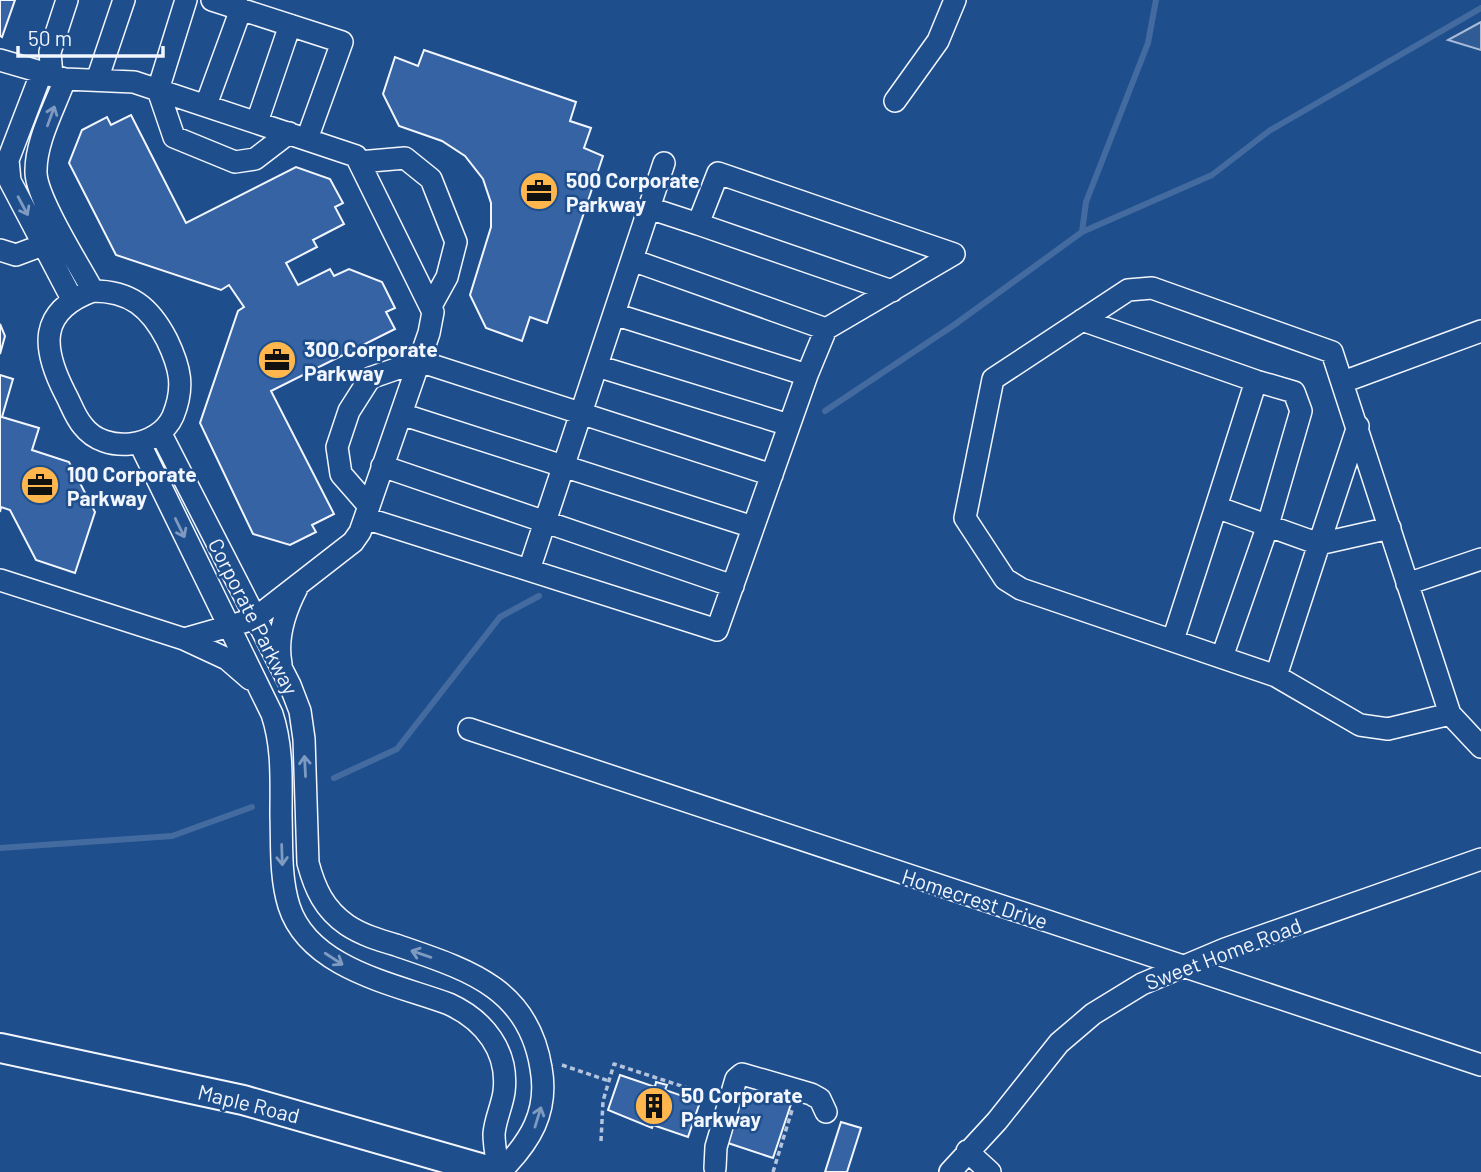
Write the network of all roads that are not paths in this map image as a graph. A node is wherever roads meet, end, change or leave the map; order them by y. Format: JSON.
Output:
{"nodes":[{"id":1,"x":68,"y":0,"type":"edge"},
{"id":2,"x":124,"y":0,"type":"edge"},
{"id":3,"x":186,"y":0,"type":"edge"},
{"id":4,"x":212,"y":0,"type":"edge"},
{"id":5,"x":956,"y":0,"type":"edge"},
{"id":6,"x":241,"y":9,"type":"junction"},
{"id":7,"x":290,"y":26,"type":"junction"},
{"id":8,"x":0,"y":60,"type":"edge"},
{"id":9,"x":52,"y":76,"type":"junction"},
{"id":10,"x":97,"y":80,"type":"junction"},
{"id":11,"x":158,"y":90,"type":"junction"},
{"id":12,"x":895,"y":101,"type":"dead end"},
{"id":13,"x":206,"y":105,"type":"junction"},
{"id":14,"x":257,"y":122,"type":"junction"},
{"id":15,"x":298,"y":136,"type":"junction"},
{"id":16,"x":359,"y":162,"type":"junction"},
{"id":17,"x":664,"y":163,"type":"dead end"},
{"id":18,"x":649,"y":208,"type":"junction"},
{"id":19,"x":698,"y":224,"type":"junction"},
{"id":20,"x":64,"y":236,"type":"junction"},
{"id":21,"x":44,"y":247,"type":"junction"},
{"id":22,"x":0,"y":250,"type":"edge"},
{"id":23,"x":632,"y":260,"type":"junction"},
{"id":24,"x":93,"y":290,"type":"junction"},
{"id":25,"x":892,"y":291,"type":"junction"},
{"id":26,"x":72,"y":299,"type":"junction"},
{"id":27,"x":431,"y":306,"type":"junction"},
{"id":28,"x":614,"y":314,"type":"junction"},
{"id":29,"x":1083,"y":320,"type":"junction"},
{"id":30,"x":827,"y":329,"type":"junction"},
{"id":31,"x":1481,"y":331,"type":"edge"},
{"id":32,"x":419,"y":361,"type":"junction"},
{"id":33,"x":597,"y":366,"type":"junction"},
{"id":34,"x":807,"y":375,"type":"junction"},
{"id":35,"x":1256,"y":381,"type":"junction"},
{"id":36,"x":1343,"y":382,"type":"junction"},
{"id":37,"x":401,"y":414,"type":"junction"},
{"id":38,"x":580,"y":415,"type":"junction"},
{"id":39,"x":789,"y":425,"type":"junction"},
{"id":40,"x":1358,"y":426,"type":"junction"},
{"id":41,"x":161,"y":434,"type":"junction"},
{"id":42,"x":140,"y":444,"type":"junction"},
{"id":43,"x":382,"y":466,"type":"junction"},
{"id":44,"x":563,"y":467,"type":"junction"},
{"id":45,"x":772,"y":475,"type":"junction"},
{"id":46,"x":1216,"y":507,"type":"junction"},
{"id":47,"x":367,"y":511,"type":"junction"},
{"id":48,"x":545,"y":521,"type":"junction"},
{"id":49,"x":1268,"y":525,"type":"junction"},
{"id":50,"x":753,"y":527,"type":"junction"},
{"id":51,"x":1390,"y":528,"type":"junction"},
{"id":52,"x":1319,"y":544,"type":"junction"},
{"id":53,"x":1481,"y":559,"type":"edge"},
{"id":54,"x":529,"y":570,"type":"junction"},
{"id":55,"x":0,"y":580,"type":"edge"},
{"id":56,"x":1408,"y":584,"type":"junction"},
{"id":57,"x":298,"y":585,"type":"junction"},
{"id":58,"x":733,"y":586,"type":"junction"},
{"id":59,"x":254,"y":619,"type":"junction"},
{"id":60,"x":229,"y":628,"type":"junction"},
{"id":61,"x":184,"y":639,"type":"junction"},
{"id":62,"x":1173,"y":640,"type":"junction"},
{"id":63,"x":1222,"y":657,"type":"junction"},
{"id":64,"x":282,"y":670,"type":"junction"},
{"id":65,"x":1276,"y":676,"type":"junction"},
{"id":66,"x":260,"y":690,"type":"junction"},
{"id":67,"x":1450,"y":714,"type":"junction"},
{"id":68,"x":469,"y":730,"type":"dead end"},
{"id":69,"x":1481,"y":747,"type":"edge"},
{"id":70,"x":281,"y":811,"type":"junction"},
{"id":71,"x":307,"y":812,"type":"junction"},
{"id":72,"x":1481,"y":859,"type":"edge"},
{"id":73,"x":1182,"y":965,"type":"junction"},
{"id":74,"x":0,"y":1048,"type":"edge"},
{"id":75,"x":1481,"y":1065,"type":"edge"},
{"id":76,"x":826,"y":1112,"type":"dead end"},
{"id":77,"x":967,"y":1151,"type":"junction"},
{"id":78,"x":715,"y":1168,"type":"dead end"},
{"id":79,"x":498,"y":1172,"type":"edge"},
{"id":80,"x":950,"y":1172,"type":"edge"},
{"id":81,"x":990,"y":1172,"type":"edge"}],
"edges":[{"from":1,"to":9,"type":"street"},
{"from":2,"to":10,"type":"street"},
{"from":3,"to":11,"type":"street"},
{"from":4,"to":6,"type":"street"},
{"from":5,"to":12,"type":"street"},
{"from":6,"to":7,"type":"street"},
{"from":6,"to":13,"type":"street"},
{"from":7,"to":14,"type":"street"},
{"from":7,"to":15,"type":"street"},
{"from":8,"to":9,"type":"street"},
{"from":9,"to":10,"type":"street"},
{"from":20,"to":9,"type":"street","one_way":true},
{"from":9,"to":21,"type":"street","one_way":true},
{"from":10,"to":11,"type":"street"},
{"from":11,"to":13,"type":"street"},
{"from":11,"to":15,"type":"street"},
{"from":13,"to":14,"type":"street"},
{"from":14,"to":15,"type":"street"},
{"from":15,"to":16,"type":"street"},
{"from":16,"to":27,"type":"street"},
{"from":16,"to":27,"type":"street"},
{"from":17,"to":18,"type":"street"},
{"from":18,"to":19,"type":"street"},
{"from":18,"to":23,"type":"street"},
{"from":19,"to":25,"type":"street"},
{"from":19,"to":25,"type":"street"},
{"from":20,"to":21,"type":"street"},
{"from":20,"to":24,"type":"street"},
{"from":21,"to":22,"type":"street"},
{"from":21,"to":26,"type":"street"},
{"from":23,"to":28,"type":"street"},
{"from":23,"to":30,"type":"street"},
{"from":24,"to":26,"type":"street"},
{"from":24,"to":41,"type":"street"},
{"from":25,"to":30,"type":"street"},
{"from":26,"to":42,"type":"street"},
{"from":27,"to":32,"type":"street"},
{"from":28,"to":33,"type":"street"},
{"from":28,"to":34,"type":"street"},
{"from":29,"to":35,"type":"street"},
{"from":29,"to":36,"type":"street"},
{"from":29,"to":62,"type":"street"},
{"from":30,"to":34,"type":"street"},
{"from":31,"to":36,"type":"street"},
{"from":32,"to":37,"type":"street"},
{"from":32,"to":38,"type":"street"},
{"from":32,"to":47,"type":"street"},
{"from":33,"to":38,"type":"street"},
{"from":33,"to":39,"type":"street"},
{"from":34,"to":39,"type":"street"},
{"from":35,"to":46,"type":"street"},
{"from":35,"to":49,"type":"street"},
{"from":36,"to":40,"type":"street"},
{"from":37,"to":43,"type":"street"},
{"from":37,"to":44,"type":"street"},
{"from":38,"to":44,"type":"street"},
{"from":38,"to":45,"type":"street"},
{"from":39,"to":45,"type":"street"},
{"from":40,"to":51,"type":"street"},
{"from":40,"to":52,"type":"street"},
{"from":41,"to":42,"type":"street"},
{"from":41,"to":59,"type":"street","name":"Corporate Parkway"},
{"from":42,"to":60,"type":"street","name":"Corporate Parkway","one_way":true},
{"from":43,"to":47,"type":"street"},
{"from":43,"to":48,"type":"street"},
{"from":44,"to":48,"type":"street"},
{"from":44,"to":50,"type":"street"},
{"from":45,"to":50,"type":"street"},
{"from":46,"to":49,"type":"street"},
{"from":46,"to":62,"type":"street"},
{"from":47,"to":54,"type":"street"},
{"from":47,"to":57,"type":"street"},
{"from":48,"to":54,"type":"street"},
{"from":48,"to":58,"type":"street"},
{"from":49,"to":52,"type":"street"},
{"from":49,"to":63,"type":"street"},
{"from":50,"to":58,"type":"street"},
{"from":51,"to":52,"type":"street"},
{"from":51,"to":56,"type":"street"},
{"from":52,"to":65,"type":"street"},
{"from":53,"to":56,"type":"street"},
{"from":54,"to":58,"type":"street"},
{"from":55,"to":61,"type":"street"},
{"from":56,"to":67,"type":"street"},
{"from":57,"to":59,"type":"street"},
{"from":57,"to":64,"type":"street"},
{"from":59,"to":60,"type":"street"},
{"from":59,"to":64,"type":"street","name":"Corporate Parkway"},
{"from":60,"to":61,"type":"street"},
{"from":60,"to":66,"type":"street","name":"Corporate Parkway"},
{"from":61,"to":66,"type":"street"},
{"from":62,"to":63,"type":"street"},
{"from":63,"to":65,"type":"street"},
{"from":71,"to":64,"type":"street","name":"Corporate Parkway","one_way":true},
{"from":65,"to":67,"type":"street"},
{"from":66,"to":70,"type":"street","name":"Corporate Parkway"},
{"from":67,"to":69,"type":"street"},
{"from":68,"to":73,"type":"street","name":"Homecrest Drive"},
{"from":70,"to":71,"type":"street"},
{"from":70,"to":79,"type":"street","name":"Corporate Parkway","one_way":true},
{"from":79,"to":71,"type":"street","name":"Corporate Parkway","one_way":true},
{"from":72,"to":73,"type":"street","name":"Sweet Home Road"},
{"from":73,"to":75,"type":"street","name":"Homecrest Drive"},
{"from":73,"to":77,"type":"street","name":"Sweet Home Road"},
{"from":74,"to":79,"type":"main road","name":"Maple Road"},
{"from":76,"to":78,"type":"street"},
{"from":77,"to":80,"type":"street","name":"Sweet Home Road"},
{"from":77,"to":81,"type":"street"}]}
